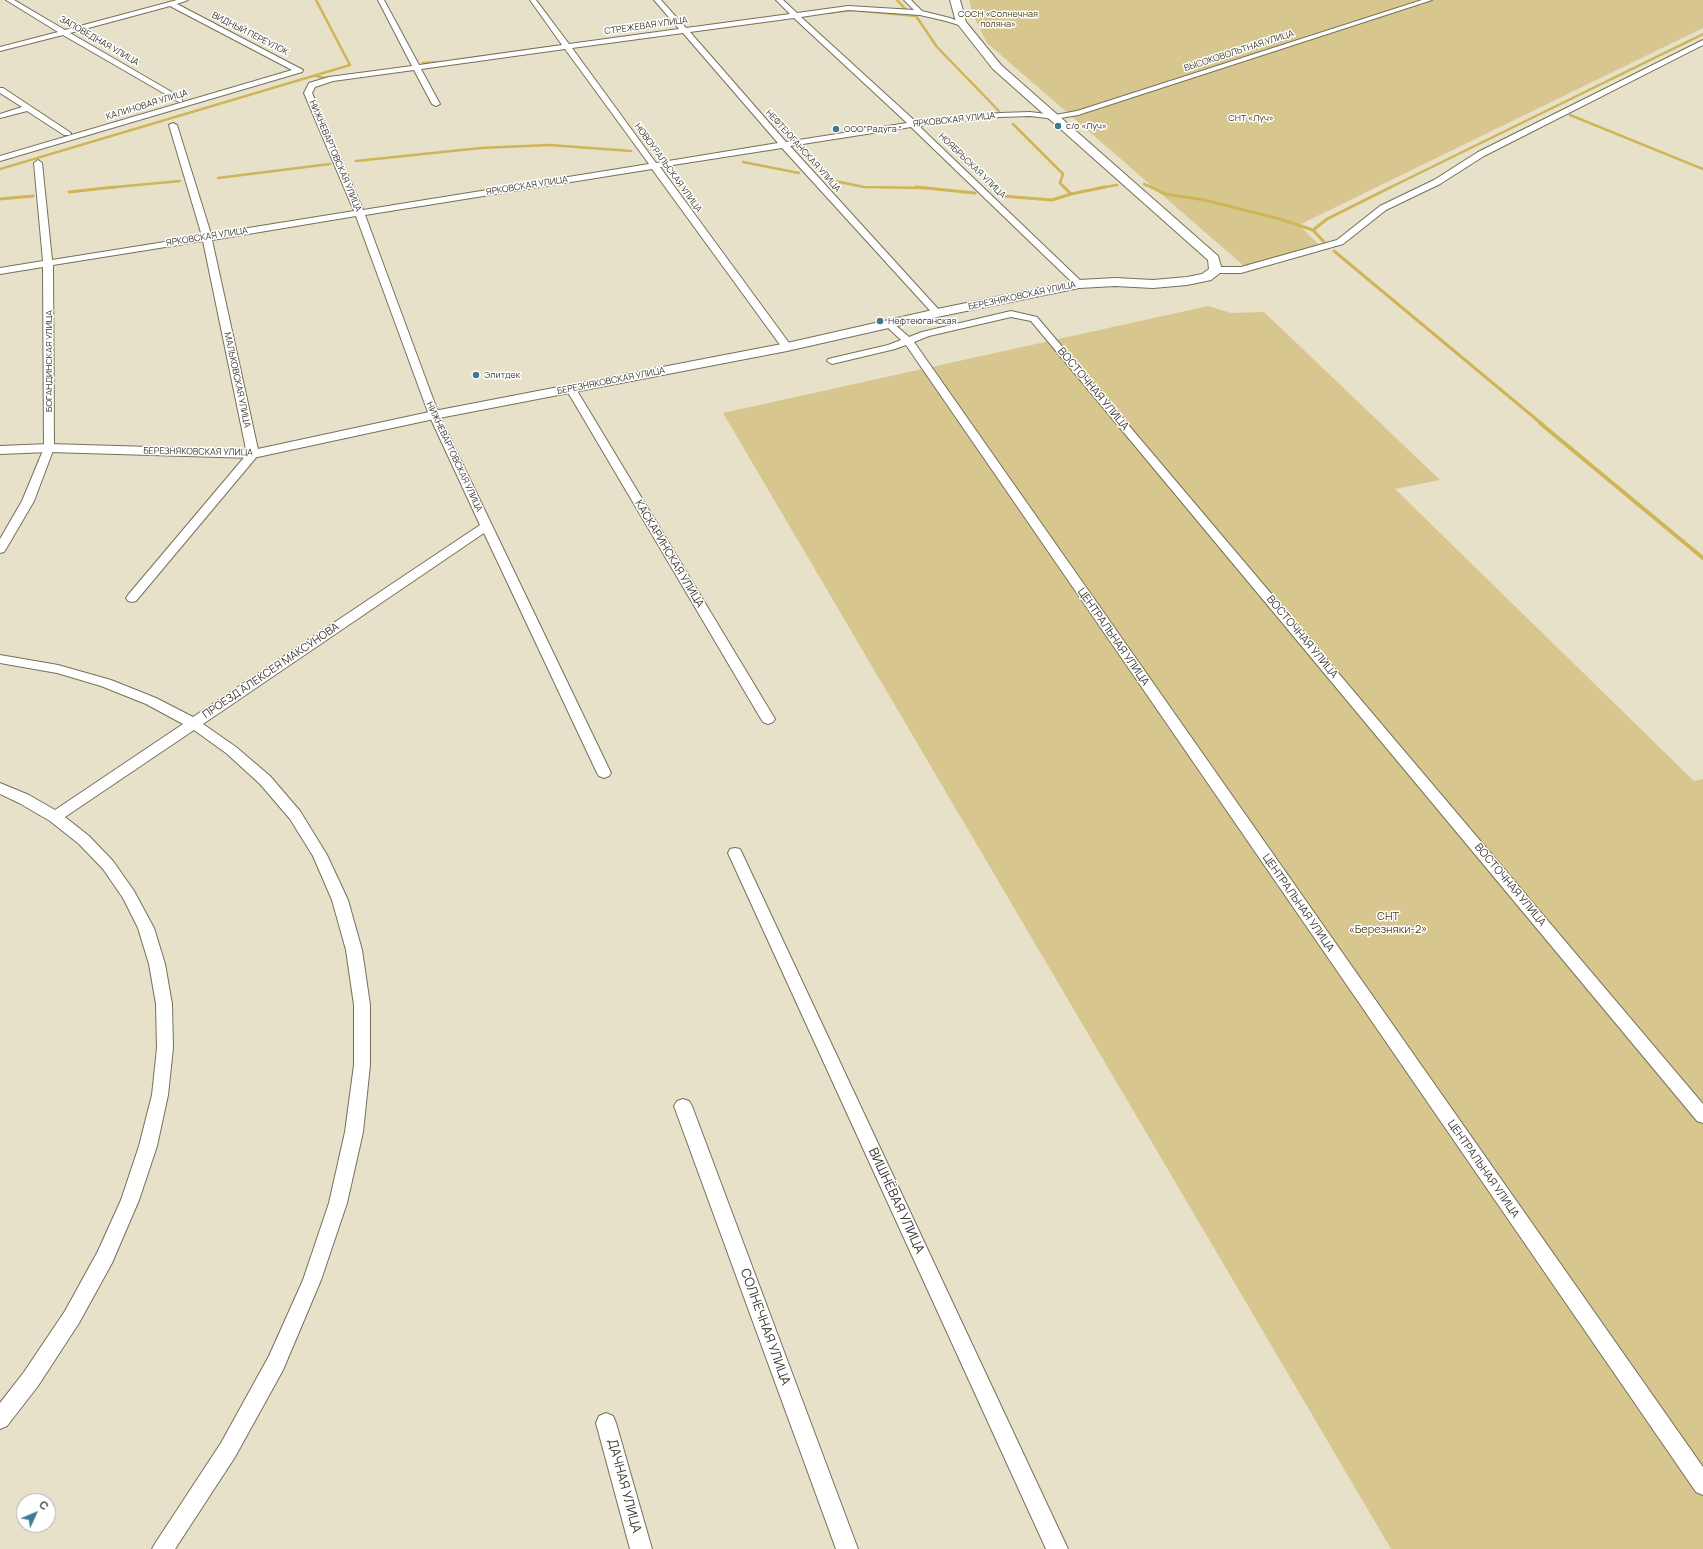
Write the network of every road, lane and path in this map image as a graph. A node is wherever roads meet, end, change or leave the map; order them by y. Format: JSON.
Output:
{"nodes":[{"id":1,"x":23,"y":0,"type":"edge"},
{"id":2,"x":184,"y":0,"type":"edge"},
{"id":3,"x":381,"y":0,"type":"edge"},
{"id":4,"x":533,"y":0,"type":"edge"},
{"id":5,"x":657,"y":0,"type":"edge"},
{"id":6,"x":779,"y":0,"type":"edge"},
{"id":7,"x":907,"y":0,"type":"edge"},
{"id":8,"x":955,"y":0,"type":"edge"},
{"id":9,"x":1429,"y":0,"type":"edge"},
{"id":10,"x":11,"y":1,"type":"edge"},
{"id":11,"x":171,"y":4,"type":"junction"},
{"id":12,"x":920,"y":13,"type":"junction"},
{"id":13,"x":794,"y":14,"type":"junction"},
{"id":14,"x":962,"y":24,"type":"junction"},
{"id":15,"x":684,"y":30,"type":"junction"},
{"id":16,"x":63,"y":32,"type":"junction"},
{"id":17,"x":1703,"y":42,"type":"edge"},
{"id":18,"x":567,"y":46,"type":"junction"},
{"id":19,"x":0,"y":49,"type":"edge"},
{"id":20,"x":417,"y":67,"type":"junction"},
{"id":21,"x":299,"y":70,"type":"joint"},
{"id":22,"x":332,"y":79,"type":"joint"},
{"id":23,"x":0,"y":90,"type":"edge"},
{"id":24,"x":179,"y":100,"type":"dead end"},
{"id":25,"x":436,"y":104,"type":"dead end"},
{"id":26,"x":28,"y":108,"type":"junction"},
{"id":27,"x":0,"y":116,"type":"edge"},
{"id":28,"x":1055,"y":117,"type":"junction"},
{"id":29,"x":913,"y":124,"type":"junction"},
{"id":30,"x":173,"y":125,"type":"dead end"},
{"id":31,"x":67,"y":133,"type":"dead end"},
{"id":32,"x":784,"y":145,"type":"junction"},
{"id":33,"x":0,"y":159,"type":"edge"},
{"id":34,"x":38,"y":163,"type":"dead end"},
{"id":35,"x":654,"y":165,"type":"junction"},
{"id":36,"x":359,"y":212,"type":"junction"},
{"id":37,"x":207,"y":238,"type":"junction"},
{"id":38,"x":48,"y":263,"type":"junction"},
{"id":39,"x":1216,"y":270,"type":"junction"},
{"id":40,"x":0,"y":271,"type":"edge"},
{"id":41,"x":1079,"y":284,"type":"junction"},
{"id":42,"x":937,"y":313,"type":"junction"},
{"id":43,"x":889,"y":324,"type":"junction"},
{"id":44,"x":908,"y":341,"type":"junction"},
{"id":45,"x":787,"y":348,"type":"junction"},
{"id":46,"x":832,"y":360,"type":"dead end"},
{"id":47,"x":571,"y":389,"type":"junction"},
{"id":48,"x":434,"y":415,"type":"junction"},
{"id":49,"x":49,"y":448,"type":"junction"},
{"id":50,"x":0,"y":450,"type":"edge"},
{"id":51,"x":253,"y":454,"type":"junction"},
{"id":52,"x":486,"y":526,"type":"junction"},
{"id":53,"x":0,"y":549,"type":"edge"},
{"id":54,"x":132,"y":598,"type":"dead end"},
{"id":55,"x":0,"y":658,"type":"edge"},
{"id":56,"x":768,"y":719,"type":"dead end"},
{"id":57,"x":193,"y":724,"type":"junction"},
{"id":58,"x":604,"y":773,"type":"dead end"},
{"id":59,"x":0,"y":788,"type":"edge"},
{"id":60,"x":55,"y":818,"type":"junction"},
{"id":61,"x":735,"y":853,"type":"dead end"},
{"id":62,"x":683,"y":1106,"type":"dead end"},
{"id":63,"x":1703,"y":1116,"type":"edge"},
{"id":64,"x":0,"y":1419,"type":"edge"},
{"id":65,"x":606,"y":1423,"type":"dead end"},
{"id":66,"x":1703,"y":1485,"type":"edge"},
{"id":67,"x":163,"y":1549,"type":"edge"},
{"id":68,"x":641,"y":1549,"type":"edge"},
{"id":69,"x":847,"y":1549,"type":"edge"},
{"id":70,"x":1057,"y":1549,"type":"edge"}],
"edges":[{"from":1,"to":10,"type":"street"},
{"from":2,"to":11,"type":"street"},
{"from":3,"to":20,"type":"street"},
{"from":4,"to":18,"type":"street","name":"НОВОУРАЛЬСКАЯ УЛИЦА"},
{"from":5,"to":15,"type":"street","name":"НЕФТЕЮГАНСКАЯ УЛИЦА"},
{"from":6,"to":13,"type":"street","name":"НОЯБРЬСКАЯ УЛИЦА"},
{"from":7,"to":12,"type":"street"},
{"from":8,"to":14,"type":"street"},
{"from":9,"to":28,"type":"street","name":"ВЫСОКОВОЛЬТНАЯ УЛИЦА"},
{"from":10,"to":16,"type":"street","name":"ЗАПОВЕДНАЯ УЛИЦА"},
{"from":11,"to":16,"type":"street"},
{"from":11,"to":21,"type":"street","name":"ВИДНЫЙ ПЕРЕУЛОК"},
{"from":12,"to":13,"type":"street","name":"СТРЕЖЕВАЯ УЛИЦА"},
{"from":12,"to":14,"type":"street","name":"СТРЕЖЕВАЯ УЛИЦА"},
{"from":13,"to":15,"type":"street","name":"СТРЕЖЕВАЯ УЛИЦА"},
{"from":13,"to":29,"type":"street","name":"НОЯБРЬСКАЯ УЛИЦА"},
{"from":14,"to":28,"type":"street"},
{"from":15,"to":18,"type":"street","name":"СТРЕЖЕВАЯ УЛИЦА"},
{"from":15,"to":32,"type":"street","name":"НЕФТЕЮГАНСКАЯ УЛИЦА"},
{"from":16,"to":19,"type":"street"},
{"from":16,"to":24,"type":"street","name":"ЗАПОВЕДНАЯ УЛИЦА"},
{"from":17,"to":39,"type":"street"},
{"from":18,"to":20,"type":"street","name":"СТРЕЖЕВАЯ УЛИЦА"},
{"from":18,"to":35,"type":"street","name":"НОВОУРАЛЬСКАЯ УЛИЦА"},
{"from":20,"to":22,"type":"street","name":"СТРЕЖЕВАЯ УЛИЦА"},
{"from":20,"to":25,"type":"street"},
{"from":21,"to":33,"type":"street","name":"КАЛИНОВАЯ УЛИЦА"},
{"from":22,"to":36,"type":"street","name":"НИЖНЕВАРТОВСКАЯ УЛИЦА"},
{"from":23,"to":26,"type":"street"},
{"from":26,"to":27,"type":"street"},
{"from":26,"to":31,"type":"street"},
{"from":28,"to":29,"type":"street","name":"ЯРКОВСКАЯ УЛИЦА"},
{"from":28,"to":39,"type":"street"},
{"from":29,"to":32,"type":"street","name":"ЯРКОВСКАЯ УЛИЦА"},
{"from":29,"to":41,"type":"street","name":"НОЯБРЬСКАЯ УЛИЦА"},
{"from":30,"to":37,"type":"street","name":"МАЛЬКОВСКАЯ УЛИЦА"},
{"from":32,"to":35,"type":"street","name":"ЯРКОВСКАЯ УЛИЦА"},
{"from":32,"to":42,"type":"street","name":"НЕФТЕЮГАНСКАЯ УЛИЦА"},
{"from":34,"to":38,"type":"street","name":"БОГАНДИНСКАЯ УЛИЦА"},
{"from":35,"to":36,"type":"street","name":"ЯРКОВСКАЯ УЛИЦА"},
{"from":35,"to":45,"type":"street","name":"НОВОУРАЛЬСКАЯ УЛИЦА"},
{"from":36,"to":37,"type":"street","name":"ЯРКОВСКАЯ УЛИЦА"},
{"from":36,"to":48,"type":"street","name":"НИЖНЕВАРТОВСКАЯ УЛИЦА"},
{"from":37,"to":38,"type":"street","name":"ЯРКОВСКАЯ УЛИЦА"},
{"from":37,"to":51,"type":"street","name":"МАЛЬКОВСКАЯ УЛИЦА"},
{"from":38,"to":40,"type":"street","name":"ЯРКОВСКАЯ УЛИЦА"},
{"from":38,"to":49,"type":"street","name":"БОГАНДИНСКАЯ УЛИЦА"},
{"from":39,"to":41,"type":"street","name":"БЕРЕЗНЯКОВСКАЯ УЛИЦА"},
{"from":41,"to":42,"type":"street","name":"БЕРЕЗНЯКОВСКАЯ УЛИЦА"},
{"from":42,"to":43,"type":"street","name":"БЕРЕЗНЯКОВСКАЯ УЛИЦА"},
{"from":43,"to":44,"type":"street","name":"ЦЕНТРАЛЬНАЯ УЛИЦА"},
{"from":43,"to":45,"type":"street","name":"БЕРЕЗНЯКОВСКАЯ УЛИЦА"},
{"from":44,"to":46,"type":"street","name":"ВОСТОЧНАЯ УЛИЦА"},
{"from":44,"to":63,"type":"street","name":"ВОСТОЧНАЯ УЛИЦА"},
{"from":44,"to":66,"type":"street","name":"ЦЕНТРАЛЬНАЯ УЛИЦА"},
{"from":45,"to":47,"type":"street","name":"БЕРЕЗНЯКОВСКАЯ УЛИЦА"},
{"from":47,"to":48,"type":"street","name":"БЕРЕЗНЯКОВСКАЯ УЛИЦА"},
{"from":47,"to":56,"type":"street","name":"КАСКАРИНСКАЯ УЛИЦА"},
{"from":48,"to":51,"type":"street","name":"БЕРЕЗНЯКОВСКАЯ УЛИЦА"},
{"from":48,"to":52,"type":"street","name":"НИЖНЕВАРТОВСКАЯ УЛИЦА"},
{"from":49,"to":50,"type":"street","name":"БЕРЕЗНЯКОВСКАЯ УЛИЦА"},
{"from":49,"to":51,"type":"street","name":"БЕРЕЗНЯКОВСКАЯ УЛИЦА"},
{"from":49,"to":53,"type":"street","name":"БОГАНДИНСКАЯ УЛИЦА"},
{"from":51,"to":54,"type":"street"},
{"from":52,"to":57,"type":"street","name":"ПРОЕЗД АЛЕКСЕЯ МАКСУНОВА"},
{"from":52,"to":58,"type":"street","name":"НИЖНЕВАРТОВСКАЯ УЛИЦА"},
{"from":55,"to":57,"type":"street"},
{"from":57,"to":60,"type":"street","name":"ПРОЕЗД АЛЕКСЕЯ МАКСУНОВА"},
{"from":57,"to":67,"type":"street"},
{"from":59,"to":60,"type":"street"},
{"from":60,"to":64,"type":"street"},
{"from":61,"to":70,"type":"street","name":"ВИШНЁВАЯ УЛИЦА"},
{"from":62,"to":69,"type":"street","name":"СОЛНЕЧНАЯ УЛИЦА"},
{"from":65,"to":68,"type":"street","name":"ДАЧНАЯ УЛИЦА"}]}
